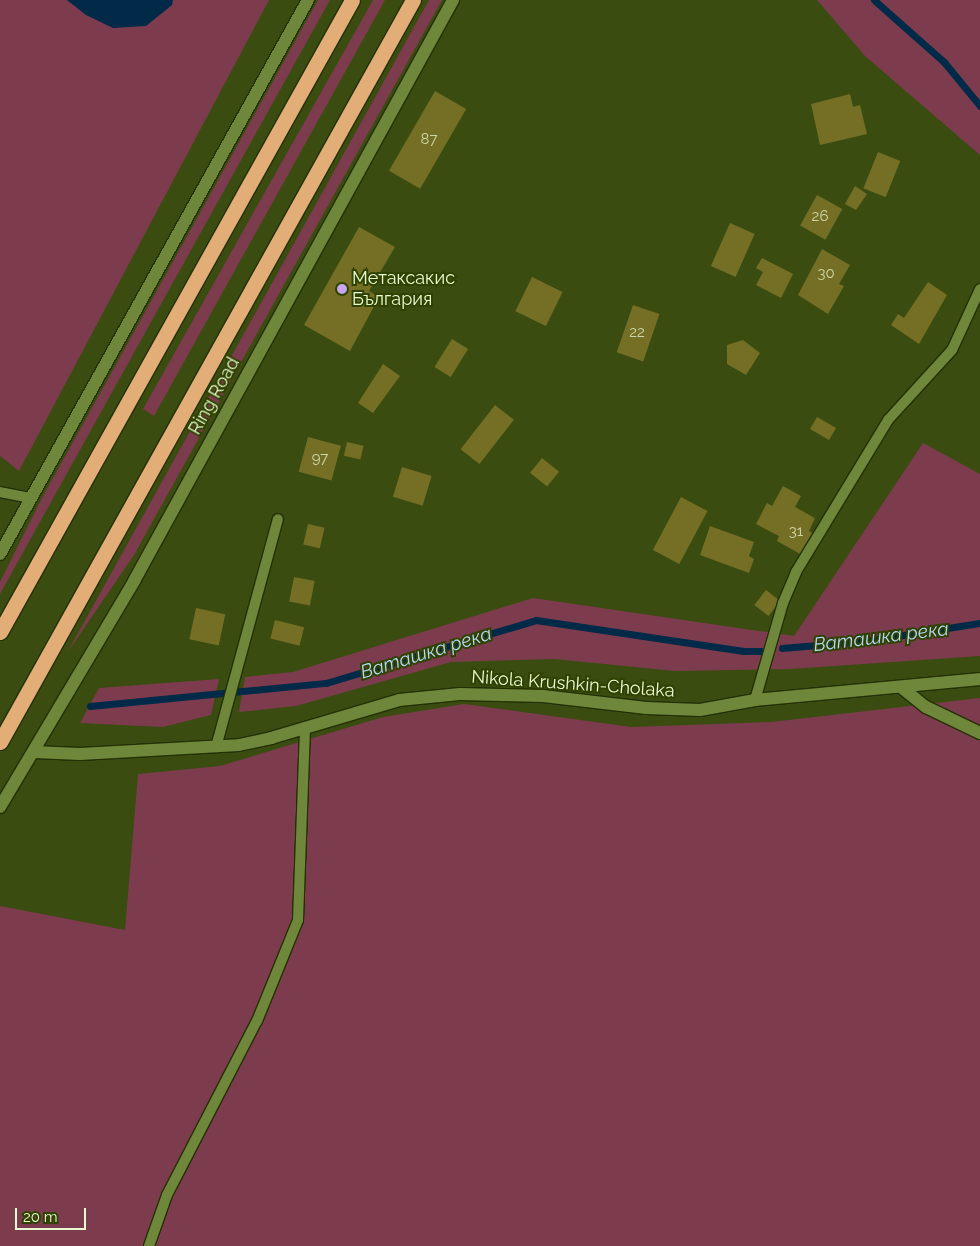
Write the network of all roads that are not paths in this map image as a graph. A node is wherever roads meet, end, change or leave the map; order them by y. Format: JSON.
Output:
{"nodes":[{"id":1,"x":308,"y":0,"type":"edge"},
{"id":2,"x":352,"y":0,"type":"edge"},
{"id":3,"x":412,"y":0,"type":"edge"},
{"id":4,"x":453,"y":0,"type":"edge"},
{"id":5,"x":980,"y":289,"type":"edge"},
{"id":6,"x":0,"y":492,"type":"edge"},
{"id":7,"x":32,"y":498,"type":"junction"},
{"id":8,"x":278,"y":519,"type":"dead end"},
{"id":9,"x":0,"y":554,"type":"edge"},
{"id":10,"x":0,"y":632,"type":"edge"},
{"id":11,"x":980,"y":679,"type":"edge"},
{"id":12,"x":901,"y":687,"type":"junction"},
{"id":13,"x":756,"y":700,"type":"junction"},
{"id":14,"x":305,"y":727,"type":"junction"},
{"id":15,"x":980,"y":733,"type":"edge"},
{"id":16,"x":0,"y":742,"type":"edge"},
{"id":17,"x":216,"y":747,"type":"junction"},
{"id":18,"x":34,"y":752,"type":"junction"},
{"id":19,"x":0,"y":807,"type":"edge"},
{"id":20,"x":149,"y":1246,"type":"edge"}],
"edges":[{"from":1,"to":7,"type":"street"},
{"from":2,"to":10,"type":"highway"},
{"from":3,"to":16,"type":"highway","name":"Ring Road"},
{"from":4,"to":18,"type":"street","name":"Ring Road"},
{"from":5,"to":13,"type":"lane"},
{"from":6,"to":7,"type":"lane"},
{"from":7,"to":9,"type":"street"},
{"from":8,"to":17,"type":"lane"},
{"from":11,"to":12,"type":"street","name":"Nikola Krushkin-Cholaka"},
{"from":12,"to":13,"type":"street","name":"Nikola Krushkin-Cholaka"},
{"from":12,"to":15,"type":"street"},
{"from":13,"to":14,"type":"street","name":"Nikola Krushkin-Cholaka"},
{"from":14,"to":17,"type":"street","name":"Nikola Krushkin-Cholaka"},
{"from":14,"to":20,"type":"lane"},
{"from":17,"to":18,"type":"street","name":"Nikola Krushkin-Cholaka"},
{"from":18,"to":19,"type":"street","name":"Ring Road"}]}
